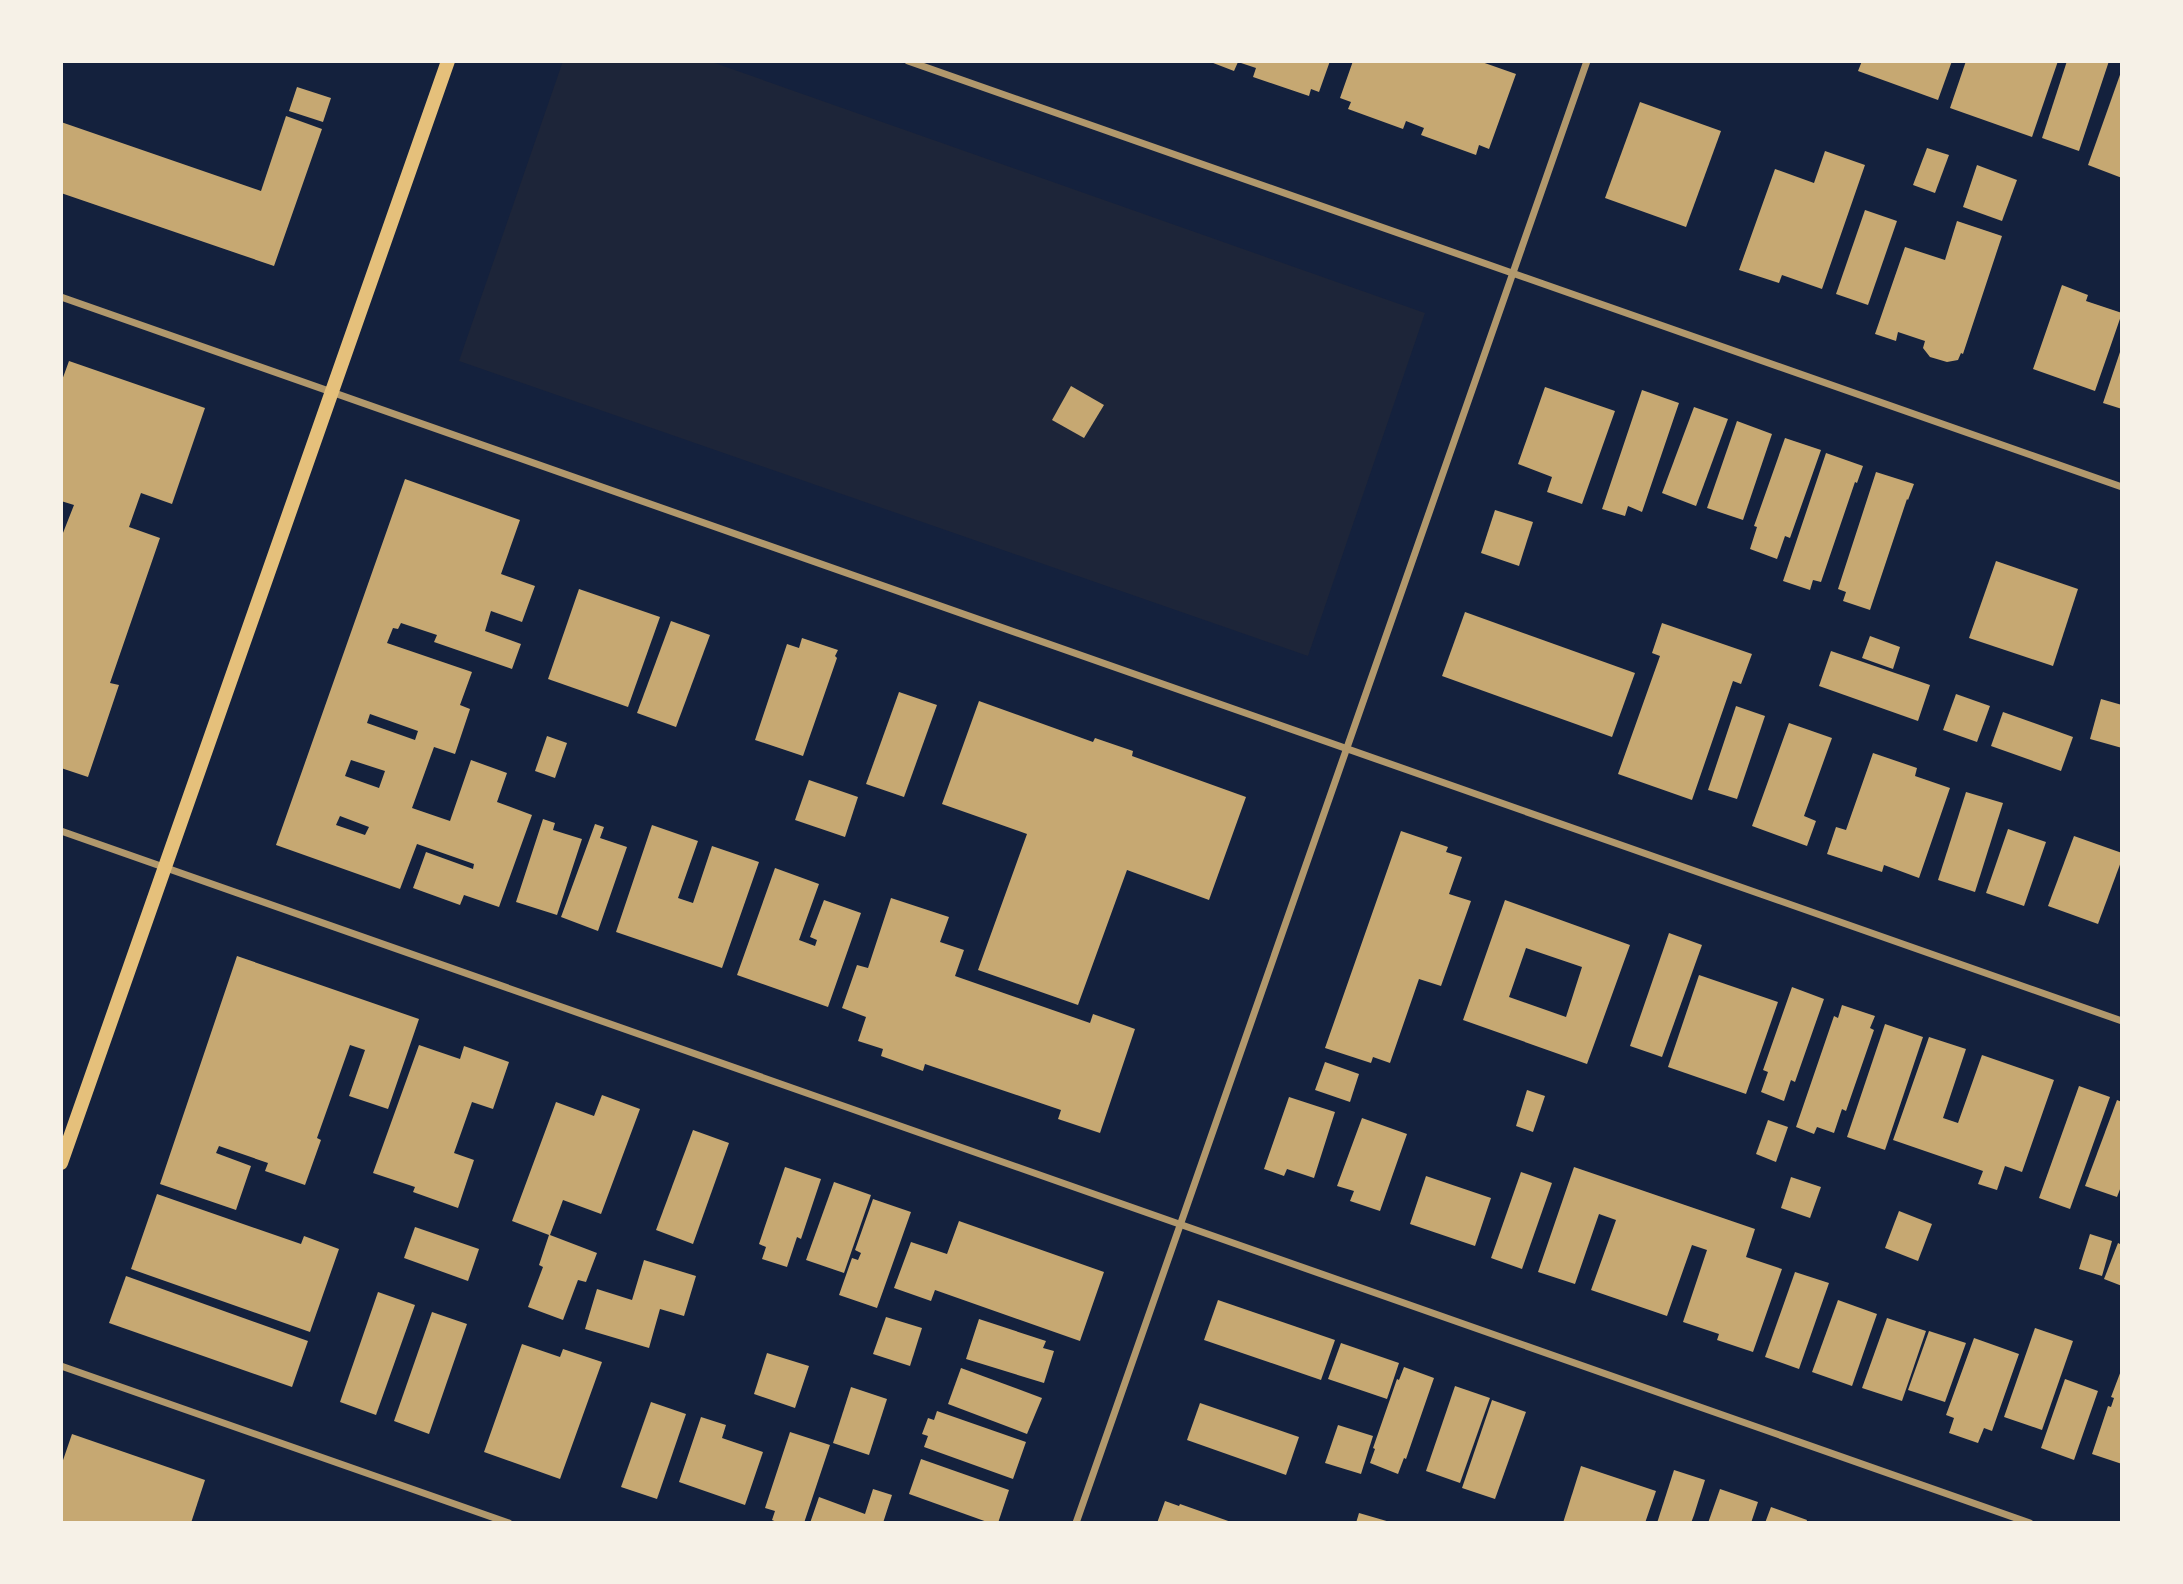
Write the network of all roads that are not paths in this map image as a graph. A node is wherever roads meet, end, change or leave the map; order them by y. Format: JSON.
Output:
{"nodes":[{"id":1,"x":448,"y":61,"type":"edge"},
{"id":2,"x":908,"y":61,"type":"edge"},
{"id":3,"x":1587,"y":61,"type":"edge"},
{"id":4,"x":1514,"y":274,"type":"junction"},
{"id":5,"x":61,"y":298,"type":"edge"},
{"id":6,"x":331,"y":393,"type":"junction"},
{"id":7,"x":2122,"y":487,"type":"edge"},
{"id":8,"x":1346,"y":749,"type":"junction"},
{"id":9,"x":61,"y":831,"type":"edge"},
{"id":10,"x":165,"y":867,"type":"junction"},
{"id":11,"x":2122,"y":1021,"type":"edge"},
{"id":12,"x":61,"y":1163,"type":"edge"},
{"id":13,"x":1180,"y":1223,"type":"junction"},
{"id":14,"x":61,"y":1366,"type":"edge"},
{"id":15,"x":509,"y":1523,"type":"edge"},
{"id":16,"x":1076,"y":1523,"type":"edge"},
{"id":17,"x":2030,"y":1523,"type":"edge"}],
"edges":[{"from":1,"to":6,"type":"main road"},
{"from":2,"to":4,"type":"street"},
{"from":3,"to":4,"type":"street"},
{"from":4,"to":7,"type":"street"},
{"from":4,"to":8,"type":"street"},
{"from":5,"to":6,"type":"street"},
{"from":6,"to":8,"type":"street"},
{"from":6,"to":10,"type":"main road"},
{"from":8,"to":11,"type":"street"},
{"from":8,"to":13,"type":"street"},
{"from":9,"to":10,"type":"street"},
{"from":10,"to":12,"type":"main road"},
{"from":10,"to":13,"type":"street"},
{"from":13,"to":16,"type":"street"},
{"from":13,"to":17,"type":"street"},
{"from":14,"to":15,"type":"street"}]}
